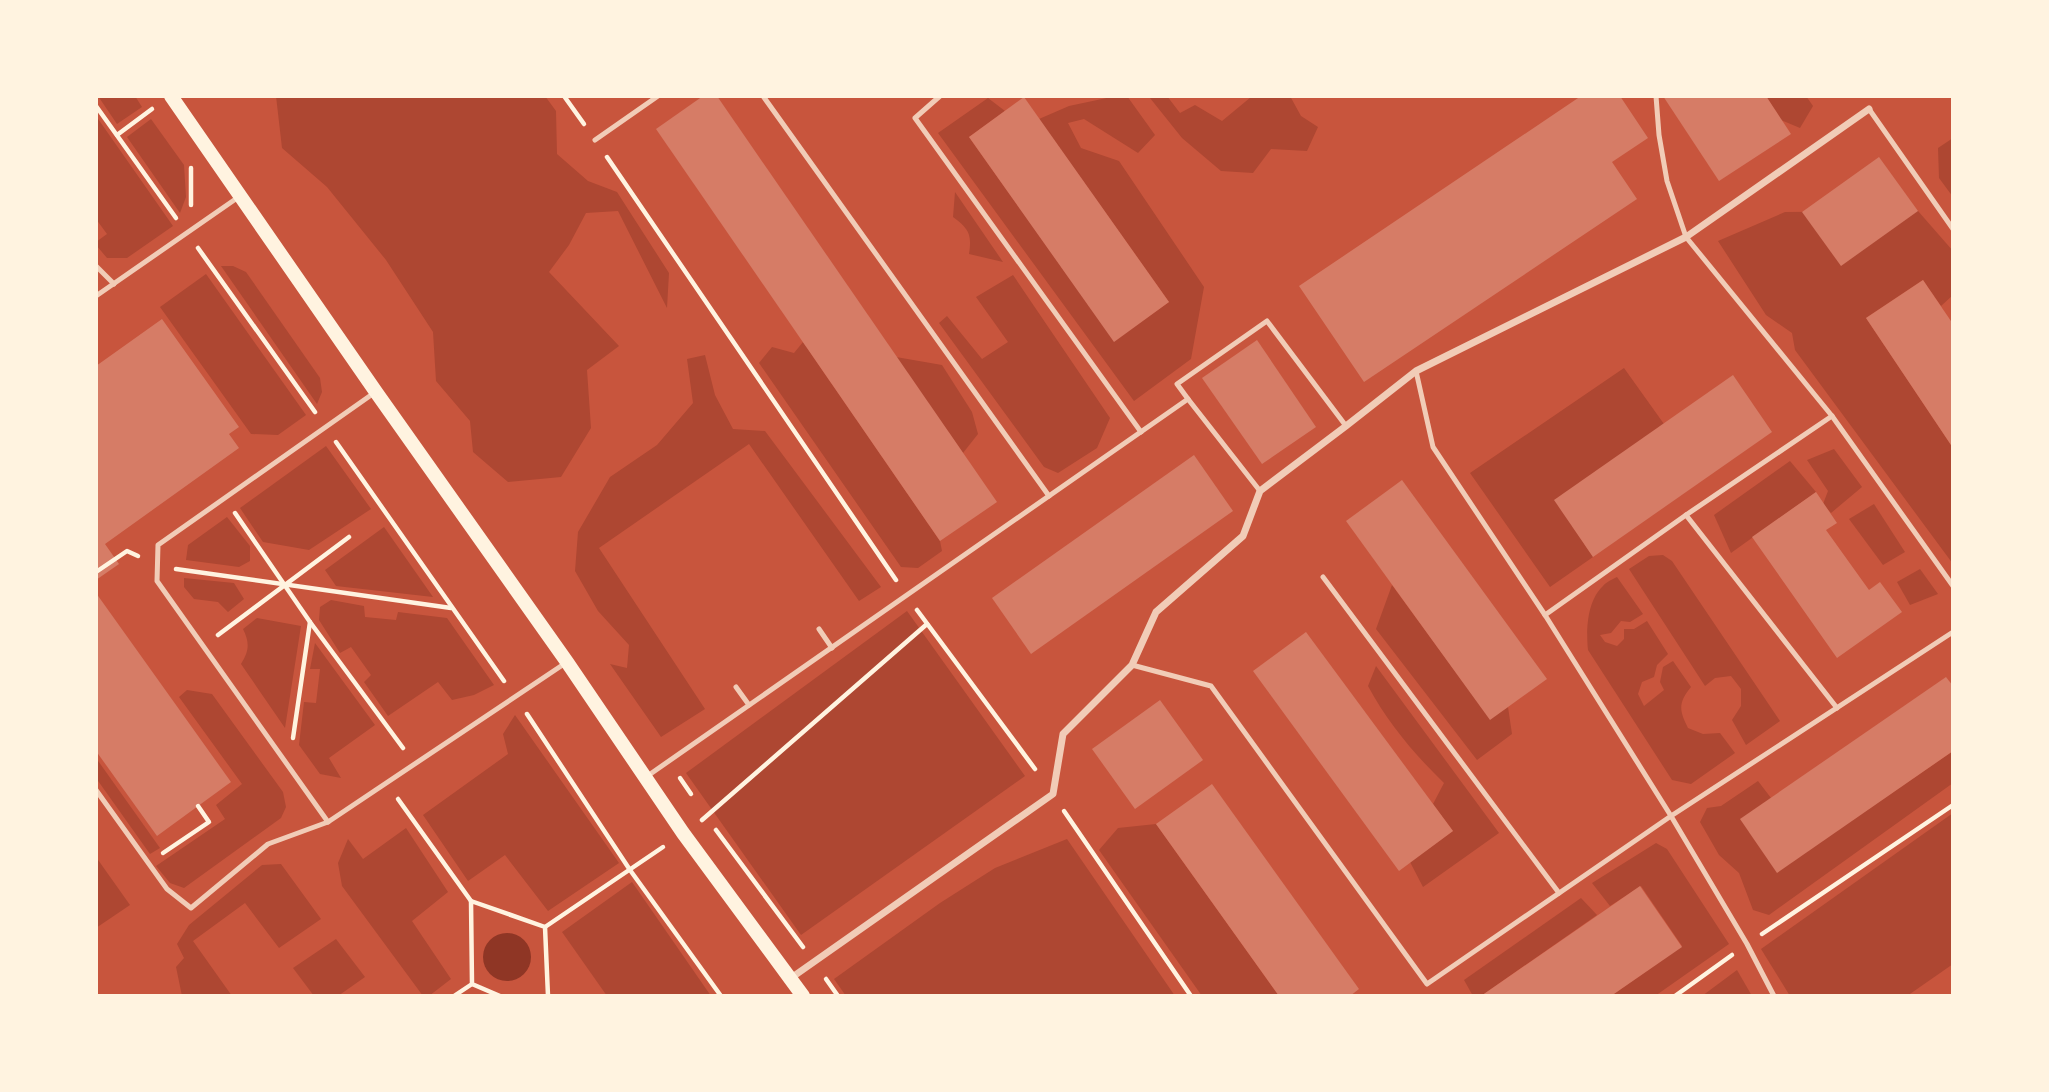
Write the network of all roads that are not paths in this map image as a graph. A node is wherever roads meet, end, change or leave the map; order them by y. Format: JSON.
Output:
{"nodes":[{"id":1,"x":658,"y":96,"type":"edge"},
{"id":2,"x":763,"y":96,"type":"edge"},
{"id":3,"x":940,"y":96,"type":"edge"},
{"id":4,"x":1656,"y":96,"type":"edge"},
{"id":5,"x":177,"y":99,"type":"edge"},
{"id":6,"x":1869,"y":109,"type":"joint"},
{"id":7,"x":595,"y":140,"type":"road end"},
{"id":8,"x":240,"y":195,"type":"junction"},
{"id":9,"x":1953,"y":229,"type":"edge"},
{"id":10,"x":1686,"y":237,"type":"junction"},
{"id":11,"x":96,"y":266,"type":"edge"},
{"id":12,"x":114,"y":284,"type":"junction"},
{"id":13,"x":96,"y":296,"type":"edge"},
{"id":14,"x":1416,"y":371,"type":"junction"},
{"id":15,"x":376,"y":392,"type":"junction"},
{"id":16,"x":1188,"y":399,"type":"junction"},
{"id":17,"x":1832,"y":416,"type":"junction"},
{"id":18,"x":1346,"y":426,"type":"junction"},
{"id":19,"x":1141,"y":432,"type":"junction"},
{"id":20,"x":1260,"y":491,"type":"junction"},
{"id":21,"x":1049,"y":496,"type":"junction"},
{"id":22,"x":1686,"y":515,"type":"junction"},
{"id":23,"x":1323,"y":578,"type":"dead end"},
{"id":24,"x":1953,"y":586,"type":"edge"},
{"id":25,"x":1545,"y":615,"type":"junction"},
{"id":26,"x":819,"y":629,"type":"dead end"},
{"id":27,"x":1953,"y":632,"type":"edge"},
{"id":28,"x":832,"y":648,"type":"junction"},
{"id":29,"x":566,"y":662,"type":"junction"},
{"id":30,"x":1132,"y":666,"type":"junction"},
{"id":31,"x":736,"y":687,"type":"dead end"},
{"id":32,"x":749,"y":705,"type":"junction"},
{"id":33,"x":1837,"y":708,"type":"junction"},
{"id":34,"x":646,"y":777,"type":"junction"},
{"id":35,"x":96,"y":790,"type":"edge"},
{"id":36,"x":1671,"y":816,"type":"junction"},
{"id":37,"x":328,"y":822,"type":"junction"},
{"id":38,"x":1559,"y":893,"type":"junction"},
{"id":39,"x":791,"y":978,"type":"junction"},
{"id":40,"x":799,"y":994,"type":"edge"},
{"id":41,"x":1774,"y":996,"type":"edge"}],
"edges":[{"from":1,"to":7,"type":"lane"},
{"from":2,"to":21,"type":"lane"},
{"from":3,"to":19,"type":"lane"},
{"from":4,"to":10,"type":"lane"},
{"from":5,"to":8,"type":"main road"},
{"from":6,"to":9,"type":"lane"},
{"from":6,"to":10,"type":"street"},
{"from":8,"to":12,"type":"lane"},
{"from":8,"to":15,"type":"main road"},
{"from":10,"to":14,"type":"street"},
{"from":10,"to":17,"type":"lane"},
{"from":11,"to":12,"type":"lane"},
{"from":12,"to":13,"type":"lane"},
{"from":14,"to":18,"type":"street"},
{"from":14,"to":25,"type":"lane"},
{"from":15,"to":29,"type":"main road"},
{"from":15,"to":37,"type":"lane"},
{"from":16,"to":18,"type":"lane"},
{"from":16,"to":19,"type":"lane"},
{"from":16,"to":20,"type":"lane"},
{"from":17,"to":22,"type":"lane"},
{"from":17,"to":24,"type":"lane"},
{"from":18,"to":20,"type":"street"},
{"from":19,"to":21,"type":"lane"},
{"from":20,"to":30,"type":"street"},
{"from":21,"to":28,"type":"lane"},
{"from":22,"to":25,"type":"lane"},
{"from":22,"to":33,"type":"lane"},
{"from":23,"to":38,"type":"lane"},
{"from":25,"to":36,"type":"lane"},
{"from":26,"to":28,"type":"lane"},
{"from":27,"to":33,"type":"lane"},
{"from":28,"to":32,"type":"lane"},
{"from":29,"to":34,"type":"main road"},
{"from":29,"to":37,"type":"lane"},
{"from":30,"to":38,"type":"lane"},
{"from":30,"to":39,"type":"street"},
{"from":31,"to":32,"type":"lane"},
{"from":32,"to":34,"type":"lane"},
{"from":33,"to":36,"type":"lane"},
{"from":34,"to":39,"type":"main road"},
{"from":35,"to":37,"type":"lane"},
{"from":36,"to":38,"type":"lane"},
{"from":36,"to":41,"type":"lane"},
{"from":39,"to":40,"type":"main road"}]}
